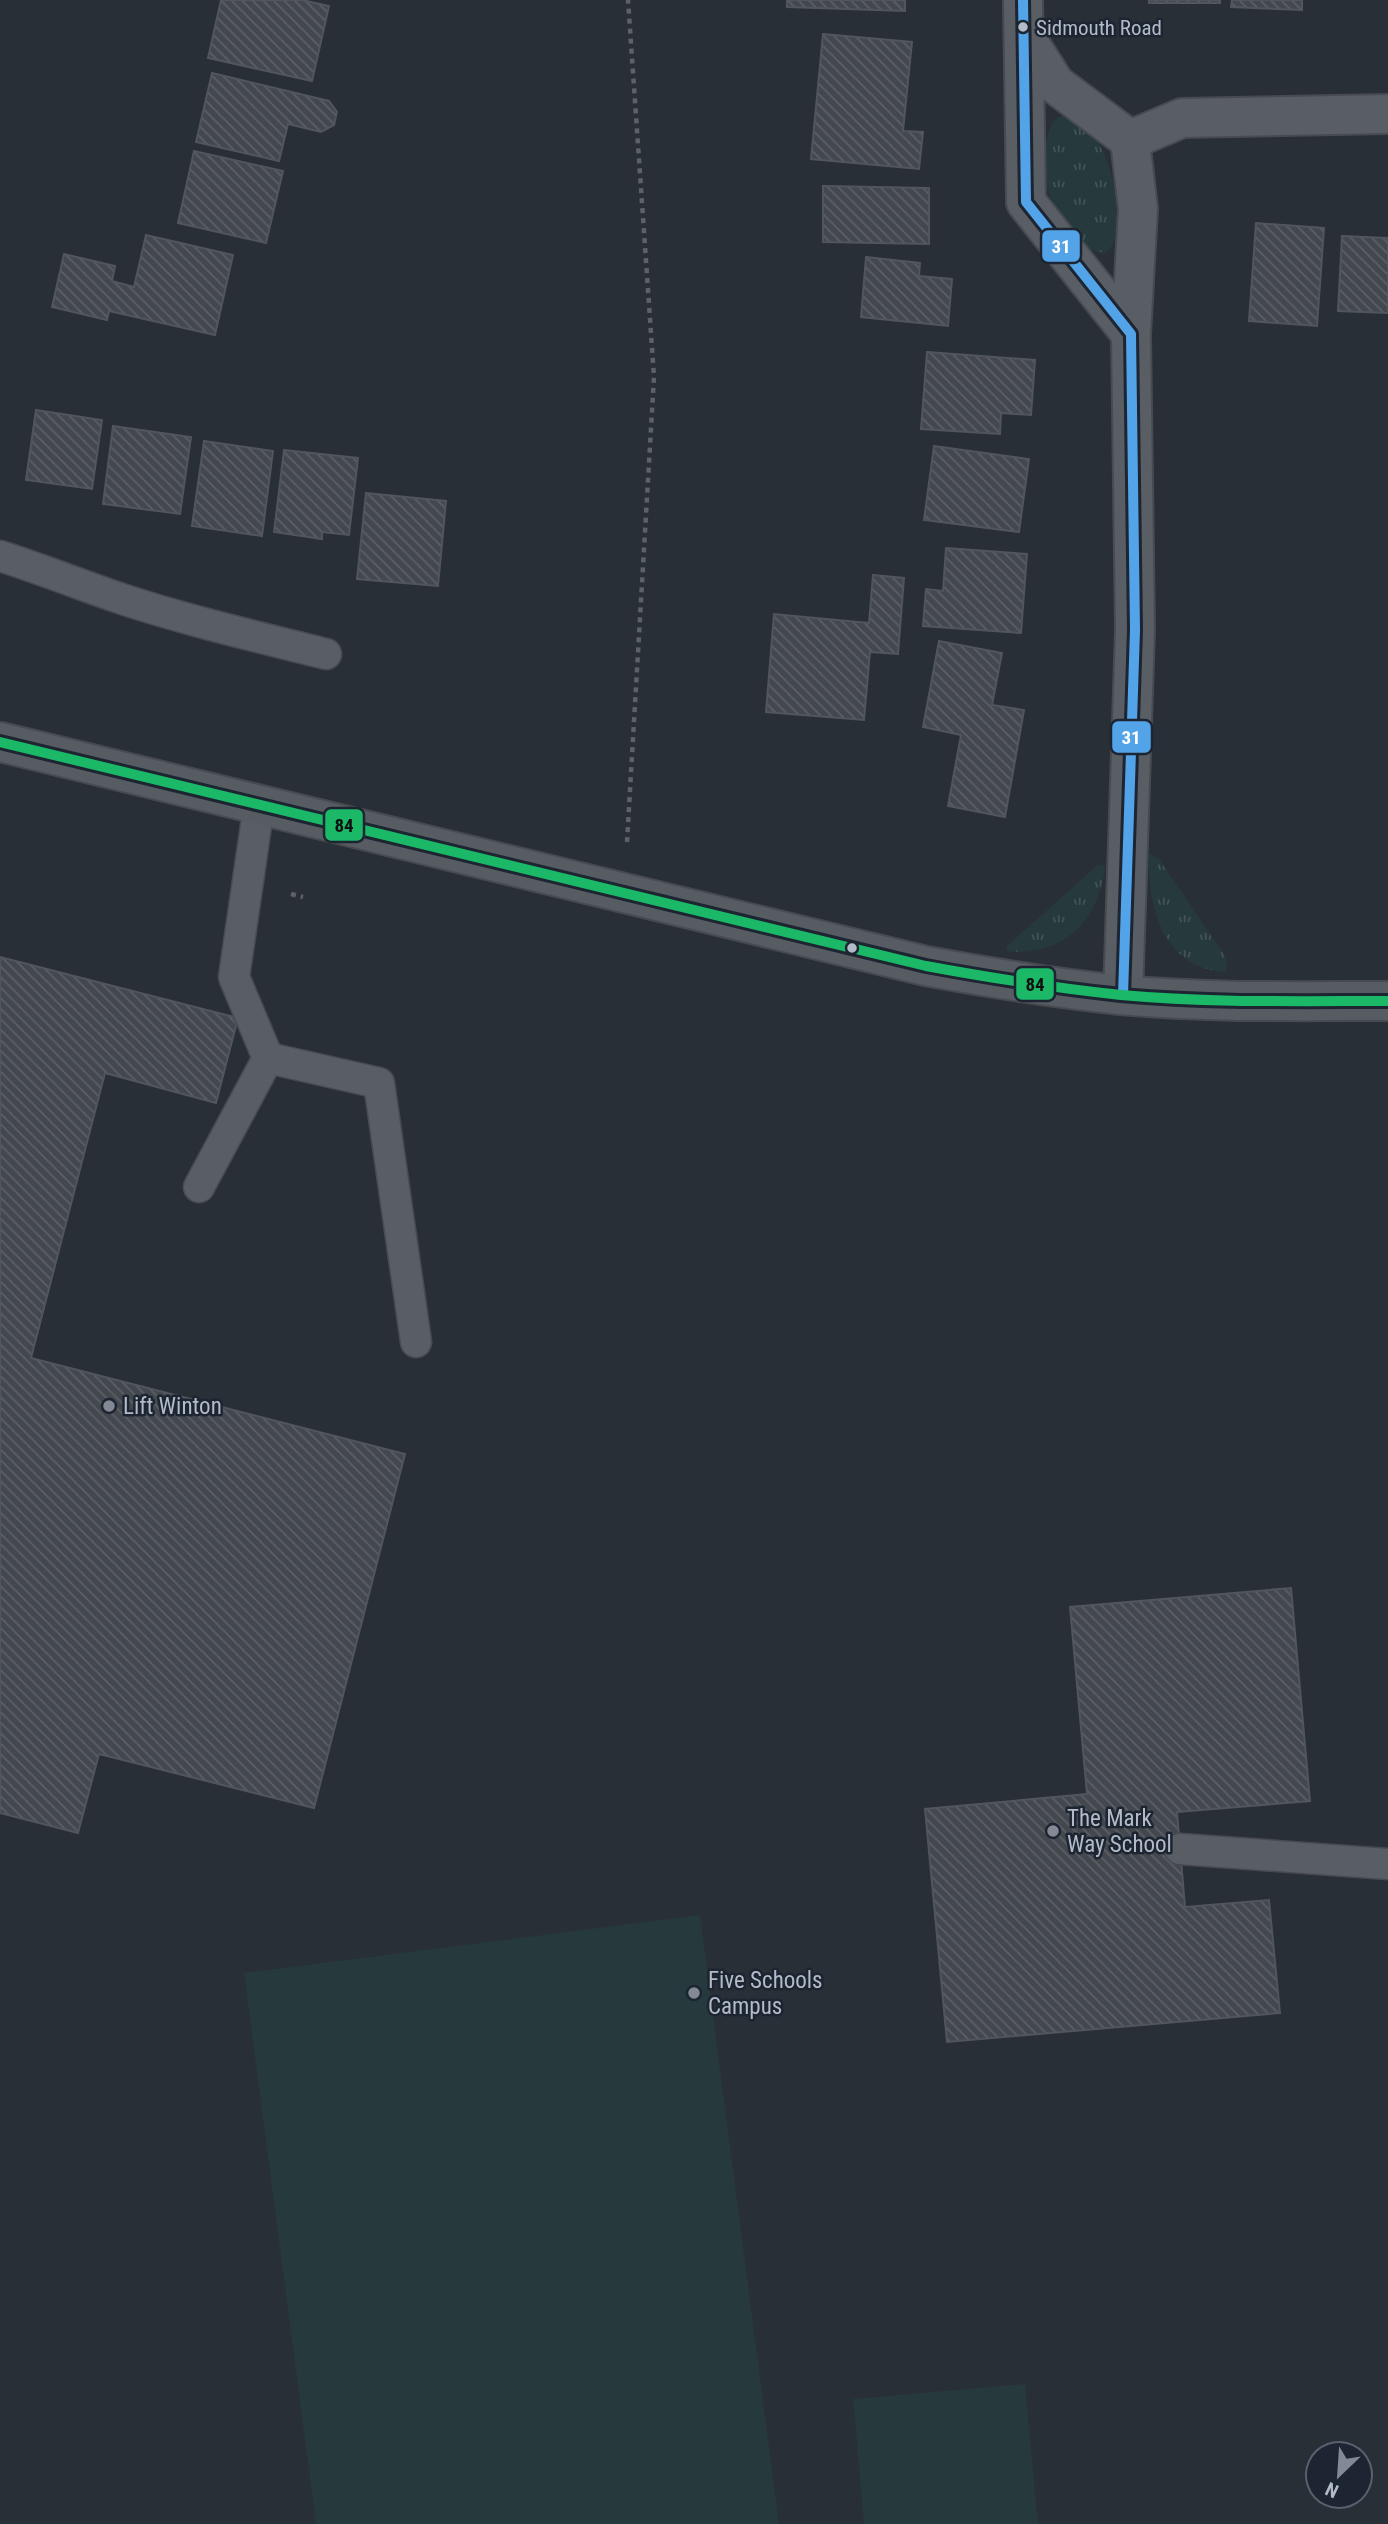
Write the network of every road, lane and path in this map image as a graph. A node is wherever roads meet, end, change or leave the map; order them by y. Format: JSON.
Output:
{"nodes":[{"id":1,"x":628,"y":0,"type":"edge"},
{"id":2,"x":1023,"y":17,"type":"edge"},
{"id":3,"x":1388,"y":114,"type":"edge"},
{"id":4,"x":1130,"y":140,"type":"junction"},
{"id":5,"x":1130,"y":334,"type":"junction"},
{"id":6,"x":0,"y":556,"type":"edge"},
{"id":7,"x":326,"y":654,"type":"dead end"},
{"id":8,"x":0,"y":742,"type":"edge"},
{"id":9,"x":258,"y":805,"type":"junction"},
{"id":10,"x":624,"y":892,"type":"junction"},
{"id":11,"x":1124,"y":995,"type":"junction"},
{"id":12,"x":1388,"y":1001,"type":"edge"},
{"id":13,"x":268,"y":1058,"type":"junction"},
{"id":14,"x":199,"y":1187,"type":"dead end"},
{"id":15,"x":416,"y":1342,"type":"dead end"},
{"id":16,"x":1180,"y":1849,"type":"dead end"},
{"id":17,"x":1388,"y":1864,"type":"edge"}],
"edges":[{"from":1,"to":10,"type":"path"},
{"from":2,"to":4,"type":"street"},
{"from":2,"to":5,"type":"street"},
{"from":3,"to":4,"type":"street"},
{"from":4,"to":5,"type":"street"},
{"from":5,"to":11,"type":"street"},
{"from":6,"to":7,"type":"lane"},
{"from":8,"to":9,"type":"street"},
{"from":9,"to":10,"type":"street"},
{"from":9,"to":13,"type":"lane"},
{"from":10,"to":11,"type":"street"},
{"from":11,"to":12,"type":"street"},
{"from":13,"to":14,"type":"lane"},
{"from":13,"to":15,"type":"lane"},
{"from":16,"to":17,"type":"lane"}]}
